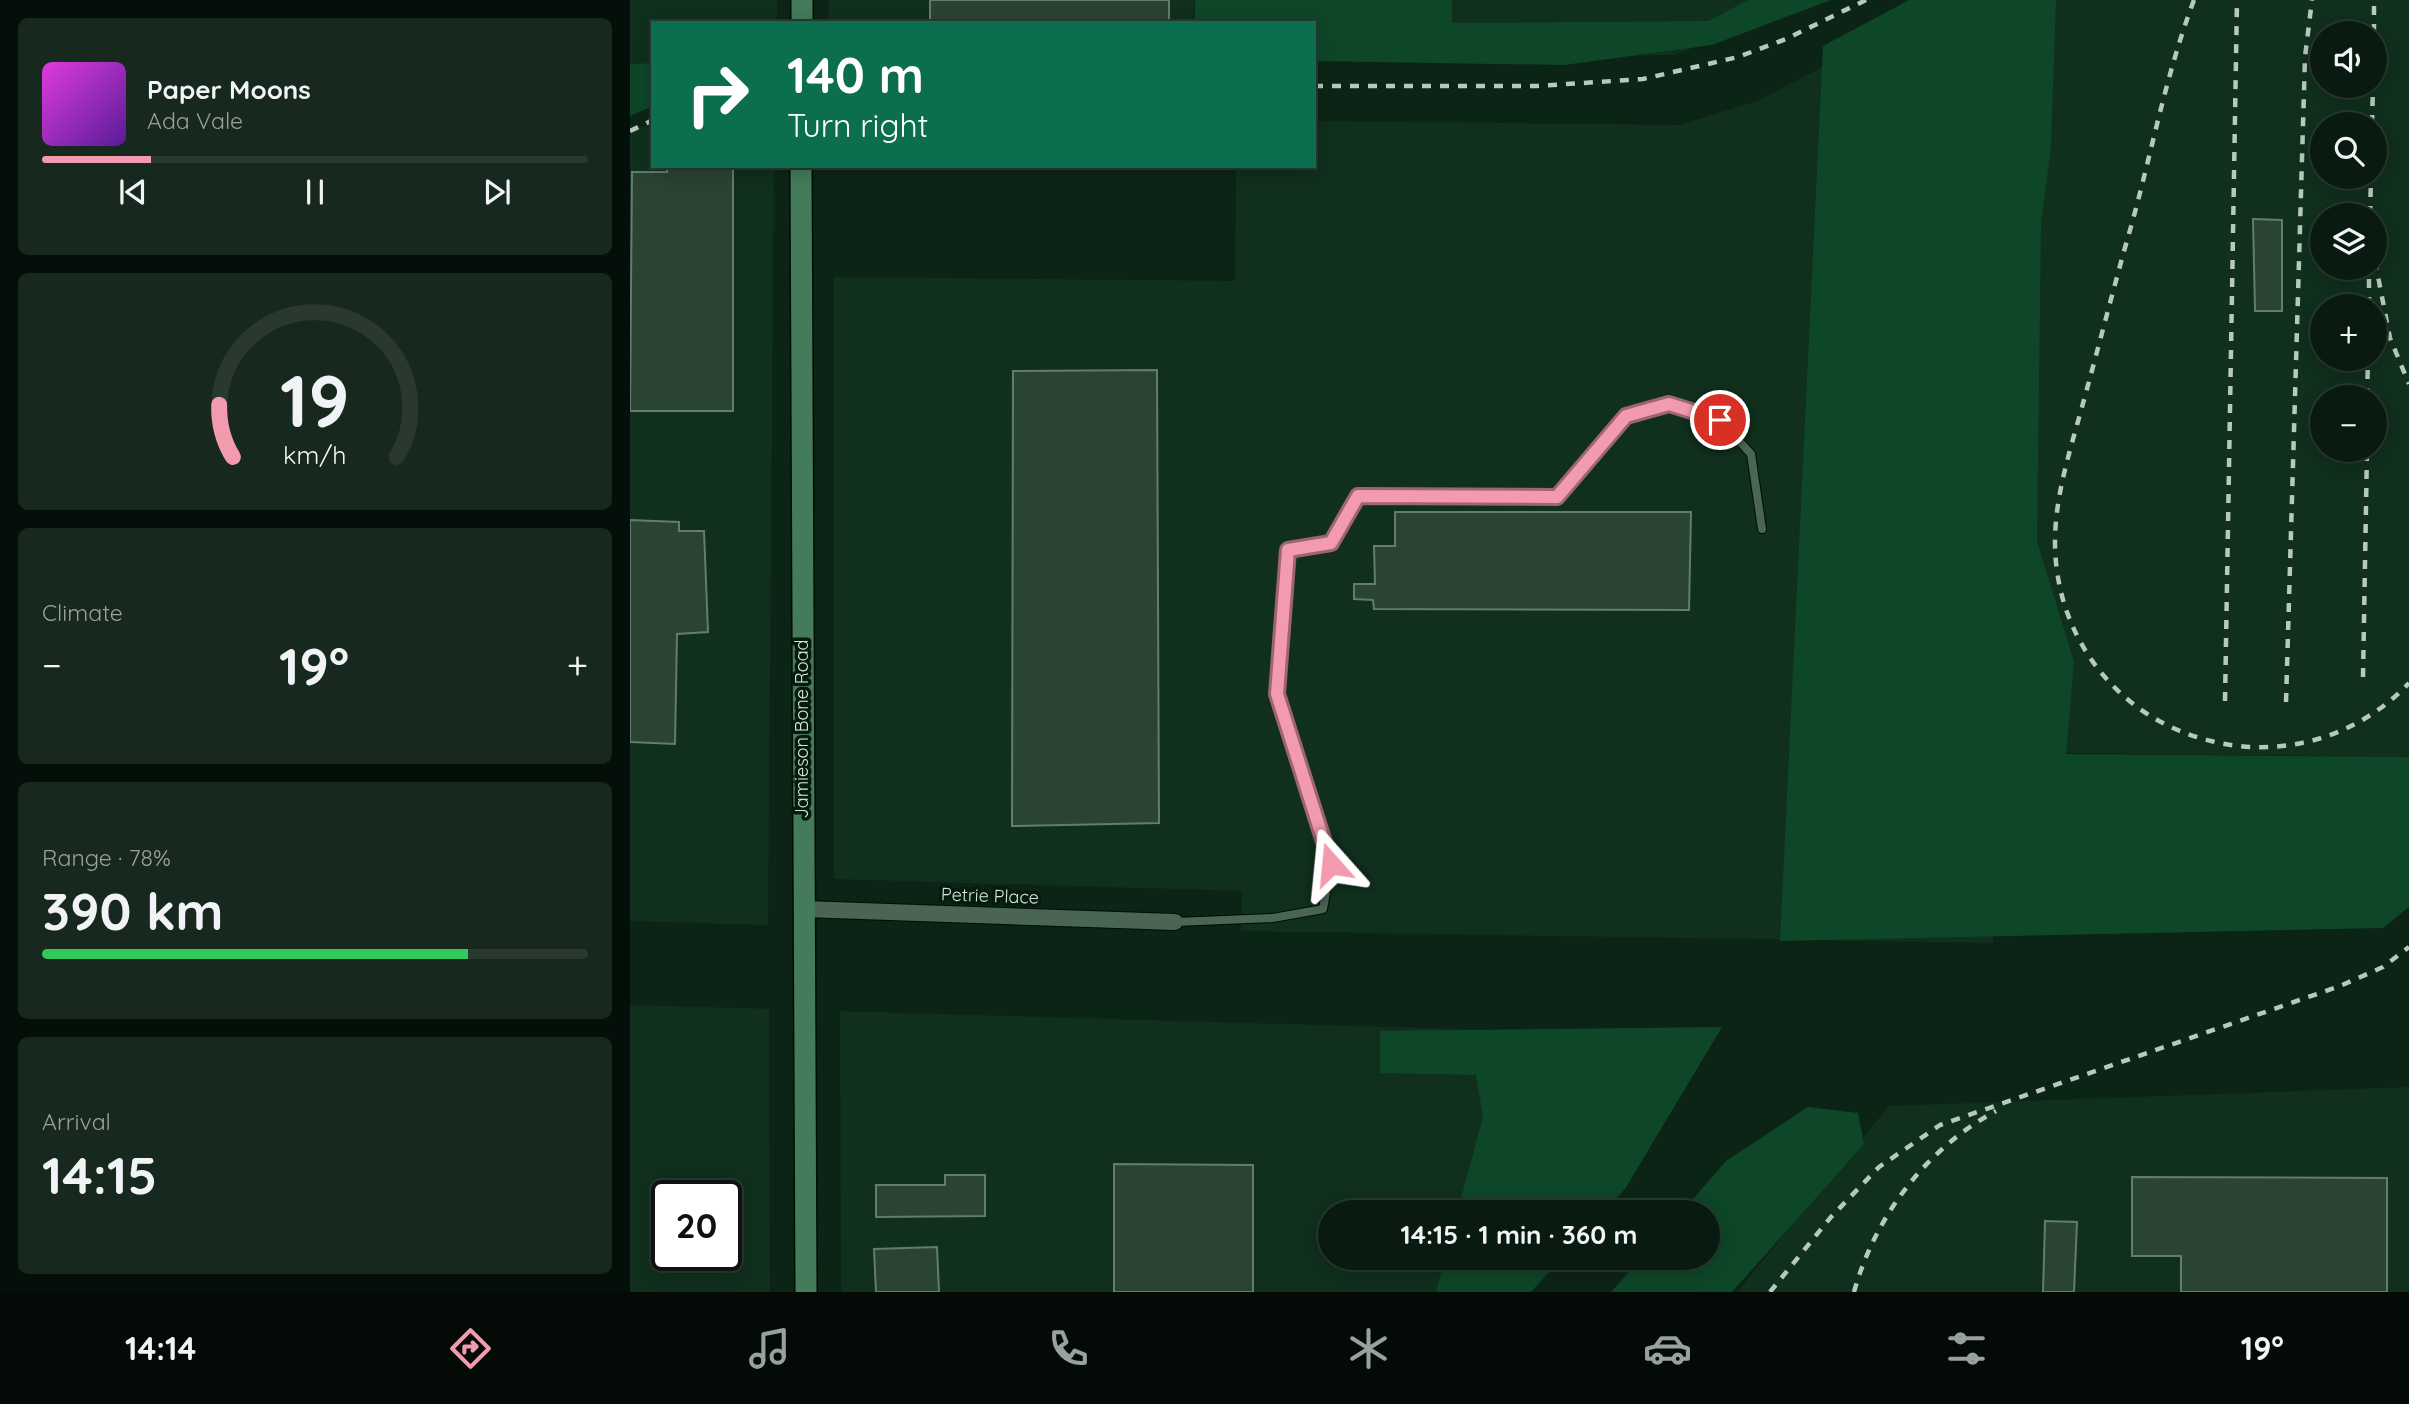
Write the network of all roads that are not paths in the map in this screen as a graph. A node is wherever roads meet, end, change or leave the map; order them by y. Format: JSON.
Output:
{"nodes":[{"id":1,"x":802,"y":0,"type":"edge"},
{"id":2,"x":802,"y":21,"type":"edge"},
{"id":3,"x":802,"y":168,"type":"edge"},
{"id":4,"x":1762,"y":529,"type":"dead end"},
{"id":5,"x":804,"y":909,"type":"junction"},
{"id":6,"x":1175,"y":922,"type":"joint"},
{"id":7,"x":806,"y":1292,"type":"edge"}],
"edges":[{"from":1,"to":2,"type":"street"},
{"from":3,"to":5,"type":"street","name":"Jamieson Bone Road"},
{"from":4,"to":6,"type":"lane"},
{"from":5,"to":6,"type":"street","name":"Petrie Place"},
{"from":5,"to":7,"type":"street","name":"Jamieson Bone Road"}]}
